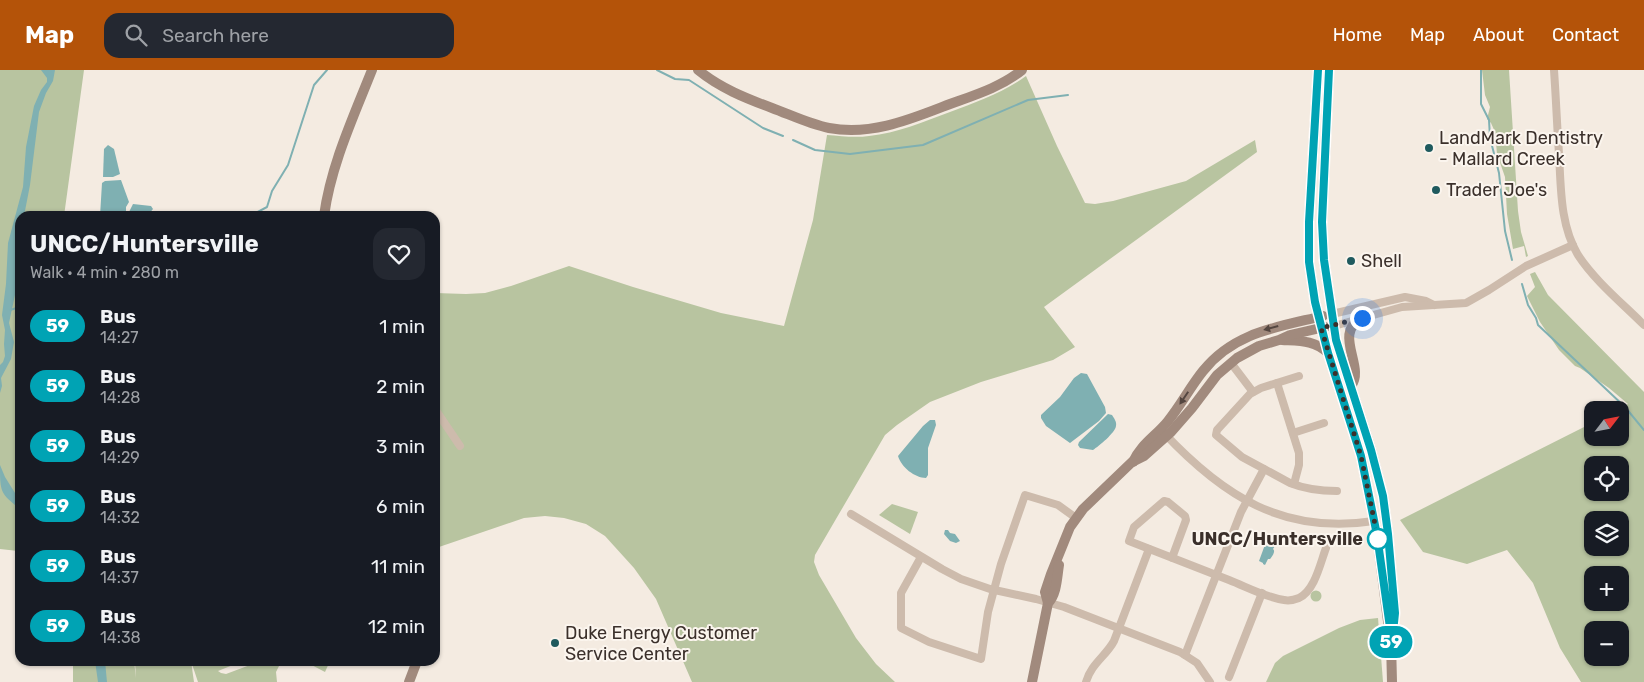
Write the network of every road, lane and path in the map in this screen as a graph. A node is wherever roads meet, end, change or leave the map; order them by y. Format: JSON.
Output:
{"nodes":[{"id":1,"x":372,"y":70,"type":"edge"},
{"id":2,"x":698,"y":70,"type":"edge"},
{"id":3,"x":1022,"y":70,"type":"edge"},
{"id":4,"x":1318,"y":70,"type":"edge"},
{"id":5,"x":1329,"y":70,"type":"edge"},
{"id":6,"x":1554,"y":70,"type":"edge"},
{"id":7,"x":325,"y":211,"type":"edge"},
{"id":8,"x":1573,"y":245,"type":"junction"},
{"id":9,"x":1434,"y":305,"type":"junction"},
{"id":10,"x":1332,"y":314,"type":"junction"},
{"id":11,"x":1362,"y":318,"type":"junction"},
{"id":12,"x":1320,"y":323,"type":"junction"},
{"id":13,"x":1644,"y":325,"type":"edge"},
{"id":14,"x":1334,"y":326,"type":"junction"},
{"id":15,"x":1279,"y":340,"type":"junction"},
{"id":16,"x":1328,"y":353,"type":"junction"},
{"id":17,"x":1231,"y":362,"type":"junction"},
{"id":18,"x":1298,"y":376,"type":"dead end"},
{"id":19,"x":1277,"y":383,"type":"junction"},
{"id":20,"x":1351,"y":386,"type":"junction"},
{"id":21,"x":1253,"y":392,"type":"junction"},
{"id":22,"x":440,"y":416,"type":"edge"},
{"id":23,"x":1324,"y":423,"type":"dead end"},
{"id":24,"x":1163,"y":433,"type":"junction"},
{"id":25,"x":1293,"y":434,"type":"junction"},
{"id":26,"x":460,"y":446,"type":"dead end"},
{"id":27,"x":1264,"y":469,"type":"junction"},
{"id":28,"x":1294,"y":484,"type":"junction"},
{"id":29,"x":1338,"y":491,"type":"dead end"},
{"id":30,"x":1246,"y":502,"type":"junction"},
{"id":31,"x":851,"y":514,"type":"dead end"},
{"id":32,"x":1076,"y":518,"type":"junction"},
{"id":33,"x":1374,"y":521,"type":"junction"},
{"id":34,"x":1326,"y":548,"type":"dead end"},
{"id":35,"x":1149,"y":549,"type":"junction"},
{"id":36,"x":921,"y":556,"type":"junction"},
{"id":37,"x":1172,"y":558,"type":"junction"},
{"id":38,"x":1216,"y":575,"type":"junction"},
{"id":39,"x":994,"y":590,"type":"junction"},
{"id":40,"x":1262,"y":593,"type":"junction"},
{"id":41,"x":1048,"y":603,"type":"junction"},
{"id":42,"x":1119,"y":628,"type":"junction"},
{"id":43,"x":1392,"y":642,"type":"junction"},
{"id":44,"x":1186,"y":654,"type":"junction"},
{"id":45,"x":415,"y":666,"type":"edge"},
{"id":46,"x":1229,"y":677,"type":"dead end"},
{"id":47,"x":410,"y":682,"type":"edge"},
{"id":48,"x":1032,"y":682,"type":"edge"},
{"id":49,"x":1086,"y":682,"type":"edge"},
{"id":50,"x":1210,"y":682,"type":"edge"},
{"id":51,"x":1392,"y":682,"type":"edge"}],
"edges":[{"from":1,"to":7,"type":"main road"},
{"from":2,"to":3,"type":"main road"},
{"from":4,"to":12,"type":"main road"},
{"from":5,"to":10,"type":"main road"},
{"from":6,"to":8,"type":"street"},
{"from":8,"to":9,"type":"street"},
{"from":8,"to":13,"type":"street"},
{"from":9,"to":10,"type":"street"},
{"from":9,"to":11,"type":"street"},
{"from":10,"to":12,"type":"main road"},
{"from":10,"to":14,"type":"main road"},
{"from":11,"to":14,"type":"street"},
{"from":11,"to":20,"type":"main road"},
{"from":12,"to":14,"type":"main road"},
{"from":12,"to":15,"type":"main road"},
{"from":12,"to":16,"type":"main road"},
{"from":12,"to":24,"type":"main road","one_way":true},
{"from":14,"to":20,"type":"main road"},
{"from":15,"to":16,"type":"main road"},
{"from":15,"to":17,"type":"main road"},
{"from":16,"to":33,"type":"main road"},
{"from":17,"to":21,"type":"street"},
{"from":17,"to":24,"type":"main road"},
{"from":18,"to":19,"type":"street"},
{"from":19,"to":21,"type":"street"},
{"from":19,"to":25,"type":"street"},
{"from":20,"to":43,"type":"main road"},
{"from":21,"to":27,"type":"street"},
{"from":22,"to":26,"type":"street"},
{"from":23,"to":25,"type":"street"},
{"from":24,"to":30,"type":"street"},
{"from":24,"to":32,"type":"main road"},
{"from":25,"to":28,"type":"street"},
{"from":27,"to":28,"type":"street"},
{"from":27,"to":30,"type":"street"},
{"from":28,"to":29,"type":"street"},
{"from":30,"to":33,"type":"street"},
{"from":30,"to":38,"type":"street"},
{"from":31,"to":36,"type":"street"},
{"from":32,"to":39,"type":"street"},
{"from":32,"to":41,"type":"main road"},
{"from":33,"to":43,"type":"main road"},
{"from":34,"to":40,"type":"street"},
{"from":35,"to":37,"type":"street"},
{"from":35,"to":37,"type":"street"},
{"from":35,"to":42,"type":"street"},
{"from":36,"to":39,"type":"street"},
{"from":36,"to":39,"type":"street"},
{"from":37,"to":38,"type":"street"},
{"from":38,"to":40,"type":"street"},
{"from":38,"to":44,"type":"street"},
{"from":39,"to":41,"type":"street"},
{"from":40,"to":46,"type":"street"},
{"from":41,"to":42,"type":"street"},
{"from":41,"to":48,"type":"main road"},
{"from":42,"to":44,"type":"street"},
{"from":42,"to":49,"type":"street"},
{"from":43,"to":51,"type":"main road"},
{"from":44,"to":50,"type":"street"},
{"from":45,"to":47,"type":"main road"}]}
